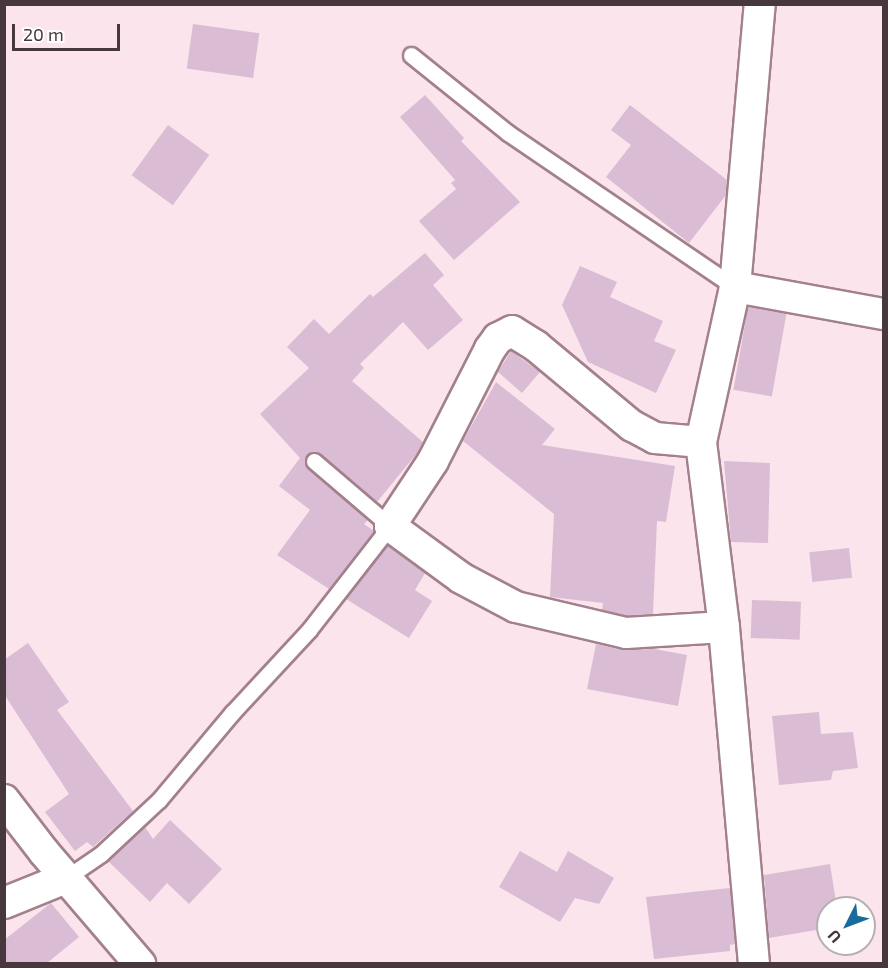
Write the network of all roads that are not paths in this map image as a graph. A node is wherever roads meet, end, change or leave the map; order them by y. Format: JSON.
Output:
{"nodes":[{"id":1,"x":760,"y":4,"type":"edge"},
{"id":2,"x":411,"y":55,"type":"dead end"},
{"id":3,"x":735,"y":288,"type":"junction"},
{"id":4,"x":884,"y":314,"type":"edge"},
{"id":5,"x":701,"y":442,"type":"junction"},
{"id":6,"x":314,"y":460,"type":"dead end"},
{"id":7,"x":390,"y":526,"type":"junction"},
{"id":8,"x":724,"y":627,"type":"junction"},
{"id":9,"x":4,"y":800,"type":"edge"},
{"id":10,"x":66,"y":878,"type":"junction"},
{"id":11,"x":4,"y":903,"type":"edge"},
{"id":12,"x":140,"y":963,"type":"edge"},
{"id":13,"x":754,"y":963,"type":"edge"}],
"edges":[{"from":1,"to":3,"type":"street"},
{"from":2,"to":3,"type":"lane"},
{"from":3,"to":4,"type":"street"},
{"from":3,"to":5,"type":"street"},
{"from":5,"to":7,"type":"street"},
{"from":5,"to":8,"type":"street"},
{"from":6,"to":7,"type":"lane"},
{"from":7,"to":8,"type":"street"},
{"from":7,"to":10,"type":"lane"},
{"from":8,"to":13,"type":"street"},
{"from":9,"to":10,"type":"street"},
{"from":10,"to":11,"type":"street"},
{"from":10,"to":12,"type":"street"}]}
